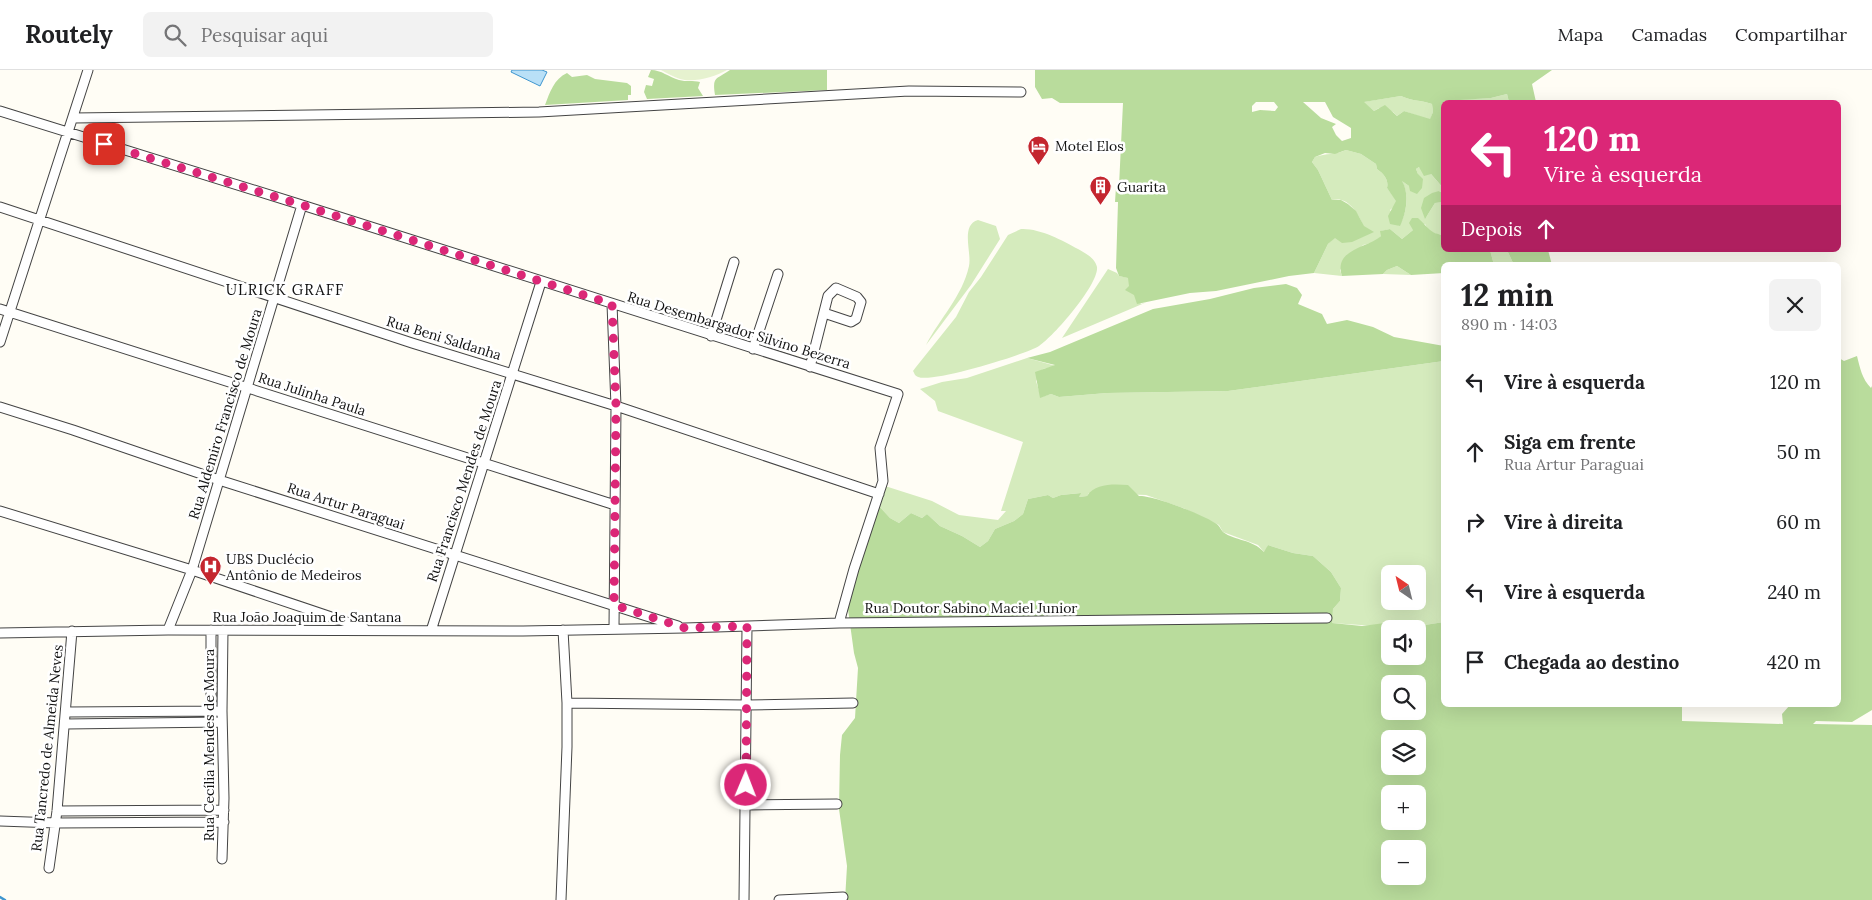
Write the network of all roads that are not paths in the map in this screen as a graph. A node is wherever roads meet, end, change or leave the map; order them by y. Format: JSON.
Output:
{"nodes":[{"id":1,"x":88,"y":70,"type":"edge"},
{"id":2,"x":1021,"y":92,"type":"dead end"},
{"id":3,"x":0,"y":111,"type":"edge"},
{"id":4,"x":73,"y":118,"type":"junction"},
{"id":5,"x":68,"y":133,"type":"junction"},
{"id":6,"x":302,"y":205,"type":"junction"},
{"id":7,"x":0,"y":207,"type":"edge"},
{"id":8,"x":39,"y":221,"type":"junction"},
{"id":9,"x":734,"y":262,"type":"dead end"},
{"id":10,"x":778,"y":274,"type":"dead end"},
{"id":11,"x":541,"y":282,"type":"junction"},
{"id":12,"x":274,"y":298,"type":"junction"},
{"id":13,"x":612,"y":304,"type":"junction"},
{"id":14,"x":4,"y":311,"type":"edge"},
{"id":15,"x":824,"y":314,"type":"dead end"},
{"id":16,"x":711,"y":336,"type":"junction"},
{"id":17,"x":0,"y":342,"type":"edge"},
{"id":18,"x":753,"y":349,"type":"junction"},
{"id":19,"x":810,"y":367,"type":"junction"},
{"id":20,"x":512,"y":374,"type":"junction"},
{"id":21,"x":246,"y":388,"type":"junction"},
{"id":22,"x":616,"y":406,"type":"junction"},
{"id":23,"x":0,"y":407,"type":"edge"},
{"id":24,"x":483,"y":464,"type":"junction"},
{"id":25,"x":219,"y":480,"type":"junction"},
{"id":26,"x":879,"y":494,"type":"junction"},
{"id":27,"x":615,"y":505,"type":"junction"},
{"id":28,"x":0,"y":511,"type":"edge"},
{"id":29,"x":455,"y":555,"type":"junction"},
{"id":30,"x":192,"y":570,"type":"junction"},
{"id":31,"x":614,"y":605,"type":"junction"},
{"id":32,"x":1327,"y":618,"type":"dead end"},
{"id":33,"x":839,"y":623,"type":"junction"},
{"id":34,"x":747,"y":626,"type":"junction"},
{"id":35,"x":685,"y":628,"type":"junction"},
{"id":36,"x":614,"y":629,"type":"junction"},
{"id":37,"x":168,"y":630,"type":"junction"},
{"id":38,"x":211,"y":630,"type":"junction"},
{"id":39,"x":223,"y":630,"type":"junction"},
{"id":40,"x":373,"y":630,"type":"junction"},
{"id":41,"x":563,"y":630,"type":"junction"},
{"id":42,"x":72,"y":631,"type":"junction"},
{"id":43,"x":431,"y":631,"type":"junction"},
{"id":44,"x":0,"y":633,"type":"edge"},
{"id":45,"x":567,"y":703,"type":"junction"},
{"id":46,"x":853,"y":703,"type":"dead end"},
{"id":47,"x":747,"y":705,"type":"junction"},
{"id":48,"x":211,"y":711,"type":"junction"},
{"id":49,"x":222,"y":711,"type":"junction"},
{"id":50,"x":66,"y":712,"type":"junction"},
{"id":51,"x":211,"y":722,"type":"junction"},
{"id":52,"x":222,"y":722,"type":"junction"},
{"id":53,"x":66,"y":724,"type":"junction"},
{"id":54,"x":837,"y":804,"type":"dead end"},
{"id":55,"x":746,"y":805,"type":"junction"},
{"id":56,"x":224,"y":810,"type":"junction"},
{"id":57,"x":57,"y":811,"type":"junction"},
{"id":58,"x":0,"y":821,"type":"edge"},
{"id":59,"x":224,"y":822,"type":"junction"},
{"id":60,"x":56,"y":823,"type":"junction"},
{"id":61,"x":222,"y":859,"type":"dead end"},
{"id":62,"x":49,"y":868,"type":"dead end"},
{"id":63,"x":843,"y":897,"type":"dead end"},
{"id":64,"x":561,"y":900,"type":"edge"},
{"id":65,"x":744,"y":900,"type":"edge"},
{"id":66,"x":779,"y":900,"type":"edge"}],
"edges":[{"from":1,"to":4,"type":"street"},
{"from":2,"to":4,"type":"street"},
{"from":3,"to":5,"type":"street","name":"Rua Desembargador Silvino Bezerra"},
{"from":4,"to":5,"type":"street"},
{"from":5,"to":6,"type":"street","name":"Rua Desembargador Silvino Bezerra"},
{"from":5,"to":8,"type":"street"},
{"from":6,"to":11,"type":"street","name":"Rua Desembargador Silvino Bezerra"},
{"from":6,"to":12,"type":"street","name":"Rua Aldemiro Francisco de Moura"},
{"from":7,"to":8,"type":"street","name":"Rua Beni Saldanha"},
{"from":8,"to":12,"type":"street","name":"Rua Beni Saldanha"},
{"from":8,"to":14,"type":"street"},
{"from":9,"to":16,"type":"street"},
{"from":10,"to":18,"type":"street"},
{"from":11,"to":13,"type":"street","name":"Rua Desembargador Silvino Bezerra"},
{"from":11,"to":20,"type":"street","name":"Rua Francisco Mendes de Moura"},
{"from":12,"to":20,"type":"street","name":"Rua Beni Saldanha"},
{"from":12,"to":21,"type":"street","name":"Rua Aldemiro Francisco de Moura"},
{"from":13,"to":16,"type":"street","name":"Rua Desembargador Silvino Bezerra"},
{"from":13,"to":22,"type":"street"},
{"from":14,"to":17,"type":"street"},
{"from":14,"to":21,"type":"street","name":"Rua Julinha Paula"},
{"from":15,"to":19,"type":"street"},
{"from":16,"to":18,"type":"street","name":"Rua Desembargador Silvino Bezerra"},
{"from":18,"to":19,"type":"street","name":"Rua Desembargador Silvino Bezerra"},
{"from":19,"to":26,"type":"street","name":"Rua Desembargador Silvino Bezerra"},
{"from":20,"to":22,"type":"street","name":"Rua Beni Saldanha"},
{"from":20,"to":24,"type":"street","name":"Rua Francisco Mendes de Moura"},
{"from":21,"to":24,"type":"street","name":"Rua Julinha Paula"},
{"from":21,"to":25,"type":"street","name":"Rua Aldemiro Francisco de Moura"},
{"from":22,"to":26,"type":"street","name":"Rua Beni Saldanha"},
{"from":22,"to":27,"type":"street"},
{"from":23,"to":25,"type":"street","name":"Rua Artur Paraguai"},
{"from":24,"to":27,"type":"street","name":"Rua Julinha Paula"},
{"from":24,"to":29,"type":"street","name":"Rua Francisco Mendes de Moura"},
{"from":25,"to":29,"type":"street","name":"Rua Artur Paraguai"},
{"from":25,"to":30,"type":"street","name":"Rua Aldemiro Francisco de Moura"},
{"from":26,"to":33,"type":"street"},
{"from":27,"to":31,"type":"street"},
{"from":28,"to":30,"type":"street"},
{"from":29,"to":31,"type":"street","name":"Rua Artur Paraguai"},
{"from":29,"to":43,"type":"street","name":"Rua Francisco Mendes de Moura"},
{"from":30,"to":37,"type":"street","name":"Rua Aldemiro Francisco de Moura"},
{"from":30,"to":40,"type":"street"},
{"from":31,"to":35,"type":"street","name":"Rua Artur Paraguai"},
{"from":31,"to":36,"type":"street"},
{"from":32,"to":33,"type":"street","name":"Rua Doutor Sabino Maciel Junior"},
{"from":33,"to":34,"type":"street","name":"Rua Doutor Sabino Maciel Junior"},
{"from":34,"to":35,"type":"street","name":"Rua Doutor Sabino Maciel Junior"},
{"from":34,"to":47,"type":"street"},
{"from":35,"to":36,"type":"street","name":"Rua Doutor Sabino Maciel Junior"},
{"from":36,"to":41,"type":"street","name":"Rua João Joaquim de Santana"},
{"from":37,"to":38,"type":"street","name":"Rua João Joaquim de Santana"},
{"from":37,"to":42,"type":"street","name":"Rua João Joaquim de Santana"},
{"from":38,"to":39,"type":"street","name":"Rua João Joaquim de Santana"},
{"from":38,"to":48,"type":"street","name":"Rua Cecília Mendes de Moura"},
{"from":39,"to":40,"type":"street","name":"Rua João Joaquim de Santana"},
{"from":39,"to":49,"type":"street","name":"Rua Cecília Mendes de Moura"},
{"from":40,"to":43,"type":"street","name":"Rua João Joaquim de Santana"},
{"from":41,"to":43,"type":"street","name":"Rua João Joaquim de Santana"},
{"from":41,"to":45,"type":"street"},
{"from":42,"to":44,"type":"street","name":"Rua João Joaquim de Santana"},
{"from":42,"to":50,"type":"street","name":"Rua Tancredo de Almeida Neves"},
{"from":45,"to":47,"type":"street"},
{"from":45,"to":64,"type":"street"},
{"from":46,"to":47,"type":"street"},
{"from":47,"to":55,"type":"street"},
{"from":48,"to":49,"type":"street"},
{"from":48,"to":50,"type":"street"},
{"from":48,"to":51,"type":"street","name":"Rua Cecília Mendes de Moura"},
{"from":49,"to":52,"type":"street","name":"Rua Cecília Mendes de Moura"},
{"from":50,"to":53,"type":"street","name":"Rua Tancredo de Almeida Neves"},
{"from":51,"to":52,"type":"street"},
{"from":51,"to":53,"type":"street"},
{"from":52,"to":56,"type":"street","name":"Rua Cecília Mendes de Moura"},
{"from":53,"to":57,"type":"street","name":"Rua Tancredo de Almeida Neves"},
{"from":54,"to":55,"type":"street"},
{"from":55,"to":65,"type":"street"},
{"from":56,"to":57,"type":"street"},
{"from":56,"to":59,"type":"street","name":"Rua Cecília Mendes de Moura"},
{"from":57,"to":60,"type":"street","name":"Rua Tancredo de Almeida Neves"},
{"from":58,"to":60,"type":"street"},
{"from":59,"to":60,"type":"street"},
{"from":59,"to":61,"type":"street","name":"Rua Cecília Mendes de Moura"},
{"from":60,"to":62,"type":"street","name":"Rua Tancredo de Almeida Neves"},
{"from":63,"to":66,"type":"street"}]}
